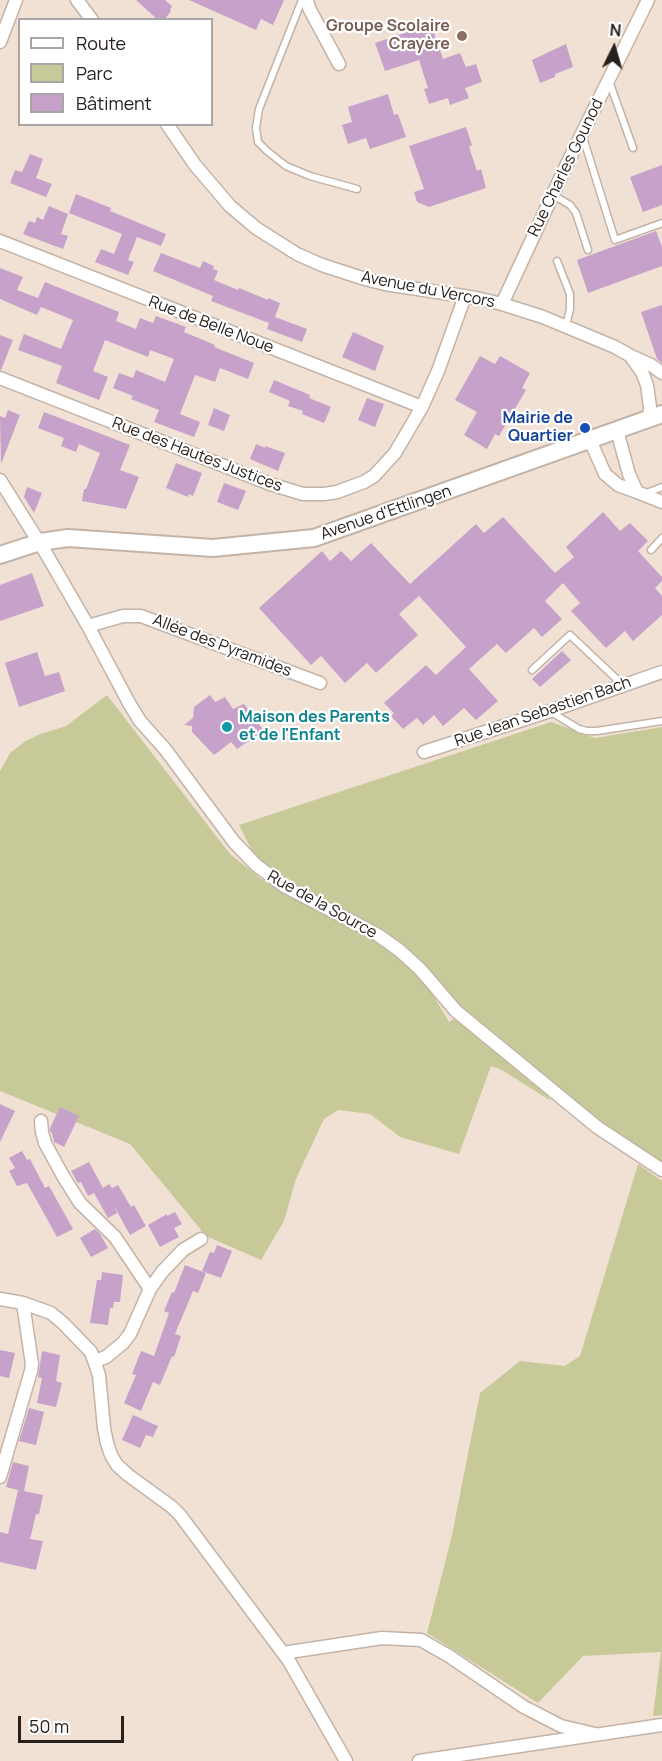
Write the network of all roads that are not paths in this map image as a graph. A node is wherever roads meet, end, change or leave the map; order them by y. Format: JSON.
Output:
{"nodes":[{"id":1,"x":16,"y":0,"type":"edge"},
{"id":2,"x":77,"y":0,"type":"edge"},
{"id":3,"x":302,"y":0,"type":"edge"},
{"id":4,"x":307,"y":0,"type":"edge"},
{"id":5,"x":648,"y":0,"type":"edge"},
{"id":6,"x":90,"y":18,"type":"edge"},
{"id":7,"x":0,"y":42,"type":"edge"},
{"id":8,"x":339,"y":64,"type":"dead end"},
{"id":9,"x":609,"y":80,"type":"junction"},
{"id":10,"x":168,"y":126,"type":"edge"},
{"id":11,"x":582,"y":133,"type":"junction"},
{"id":12,"x":633,"y":148,"type":"dead end"},
{"id":13,"x":357,"y":189,"type":"dead end"},
{"id":14,"x":552,"y":195,"type":"junction"},
{"id":15,"x":662,"y":223,"type":"edge"},
{"id":16,"x":0,"y":241,"type":"edge"},
{"id":17,"x":588,"y":250,"type":"dead end"},
{"id":18,"x":557,"y":261,"type":"dead end"},
{"id":19,"x":465,"y":296,"type":"junction"},
{"id":20,"x":502,"y":304,"type":"junction"},
{"id":21,"x":566,"y":326,"type":"junction"},
{"id":22,"x":631,"y":356,"type":"junction"},
{"id":23,"x":662,"y":373,"type":"edge"},
{"id":24,"x":0,"y":378,"type":"edge"},
{"id":25,"x":422,"y":407,"type":"junction"},
{"id":26,"x":655,"y":417,"type":"edge"},
{"id":27,"x":617,"y":431,"type":"junction"},
{"id":28,"x":590,"y":440,"type":"junction"},
{"id":29,"x":0,"y":480,"type":"edge"},
{"id":30,"x":662,"y":487,"type":"edge"},
{"id":31,"x":640,"y":493,"type":"junction"},
{"id":32,"x":662,"y":502,"type":"edge"},
{"id":33,"x":662,"y":538,"type":"edge"},
{"id":34,"x":39,"y":542,"type":"junction"},
{"id":35,"x":651,"y":550,"type":"dead end"},
{"id":36,"x":0,"y":555,"type":"edge"},
{"id":37,"x":88,"y":626,"type":"junction"},
{"id":38,"x":532,"y":670,"type":"dead end"},
{"id":39,"x":662,"y":672,"type":"edge"},
{"id":40,"x":320,"y":683,"type":"dead end"},
{"id":41,"x":624,"y":686,"type":"junction"},
{"id":42,"x":550,"y":711,"type":"junction"},
{"id":43,"x":662,"y":721,"type":"edge"},
{"id":44,"x":424,"y":752,"type":"dead end"},
{"id":45,"x":41,"y":1121,"type":"dead end"},
{"id":46,"x":662,"y":1170,"type":"edge"},
{"id":47,"x":201,"y":1239,"type":"dead end"},
{"id":48,"x":150,"y":1289,"type":"junction"},
{"id":49,"x":0,"y":1299,"type":"edge"},
{"id":50,"x":23,"y":1303,"type":"junction"},
{"id":51,"x":95,"y":1362,"type":"junction"},
{"id":52,"x":0,"y":1477,"type":"edge"},
{"id":53,"x":283,"y":1653,"type":"junction"},
{"id":54,"x":662,"y":1725,"type":"edge"},
{"id":55,"x":595,"y":1734,"type":"junction"},
{"id":56,"x":346,"y":1761,"type":"edge"},
{"id":57,"x":419,"y":1761,"type":"edge"}],
"edges":[{"from":1,"to":7,"type":"street"},
{"from":2,"to":6,"type":"street"},
{"from":3,"to":13,"type":"lane"},
{"from":4,"to":8,"type":"street"},
{"from":5,"to":9,"type":"street","name":"Rue Charles Gounod"},
{"from":9,"to":11,"type":"street","name":"Rue Charles Gounod"},
{"from":9,"to":12,"type":"lane"},
{"from":10,"to":19,"type":"street","name":"Avenue du Vercors"},
{"from":11,"to":14,"type":"street","name":"Rue Charles Gounod"},
{"from":11,"to":15,"type":"lane"},
{"from":14,"to":17,"type":"lane"},
{"from":14,"to":20,"type":"street","name":"Rue Charles Gounod"},
{"from":16,"to":25,"type":"street","name":"Rue de Belle Noue"},
{"from":18,"to":21,"type":"lane"},
{"from":19,"to":20,"type":"street","name":"Avenue du Vercors"},
{"from":19,"to":25,"type":"street","name":"Rue des Hautes Justices"},
{"from":20,"to":21,"type":"street","name":"Avenue du Vercors"},
{"from":21,"to":22,"type":"street","name":"Avenue du Vercors"},
{"from":22,"to":23,"type":"street","name":"Avenue du Vercors"},
{"from":22,"to":26,"type":"street"},
{"from":24,"to":25,"type":"street","name":"Rue des Hautes Justices"},
{"from":26,"to":27,"type":"street","name":"Avenue d'Ettlingen"},
{"from":27,"to":28,"type":"street","name":"Avenue d'Ettlingen"},
{"from":27,"to":31,"type":"street"},
{"from":28,"to":31,"type":"street"},
{"from":28,"to":34,"type":"street","name":"Avenue d'Ettlingen"},
{"from":29,"to":34,"type":"street","name":"Rue de la Source"},
{"from":30,"to":31,"type":"lane"},
{"from":31,"to":32,"type":"street"},
{"from":33,"to":35,"type":"lane"},
{"from":34,"to":36,"type":"street","name":"Avenue d'Ettlingen"},
{"from":34,"to":37,"type":"street","name":"Rue de la Source"},
{"from":37,"to":40,"type":"street","name":"Allée des Pyramides"},
{"from":37,"to":46,"type":"street","name":"Rue de la Source"},
{"from":38,"to":41,"type":"lane"},
{"from":39,"to":41,"type":"street","name":"Rue Jean Sebastien Bach"},
{"from":41,"to":42,"type":"street","name":"Rue Jean Sebastien Bach"},
{"from":42,"to":43,"type":"lane"},
{"from":42,"to":44,"type":"street","name":"Rue Jean Sebastien Bach"},
{"from":45,"to":48,"type":"street"},
{"from":47,"to":48,"type":"street"},
{"from":48,"to":51,"type":"street"},
{"from":49,"to":50,"type":"street"},
{"from":50,"to":51,"type":"street"},
{"from":50,"to":52,"type":"street"},
{"from":51,"to":53,"type":"street"},
{"from":53,"to":55,"type":"street"},
{"from":53,"to":56,"type":"street"},
{"from":54,"to":55,"type":"street"},
{"from":55,"to":57,"type":"street"}]}
